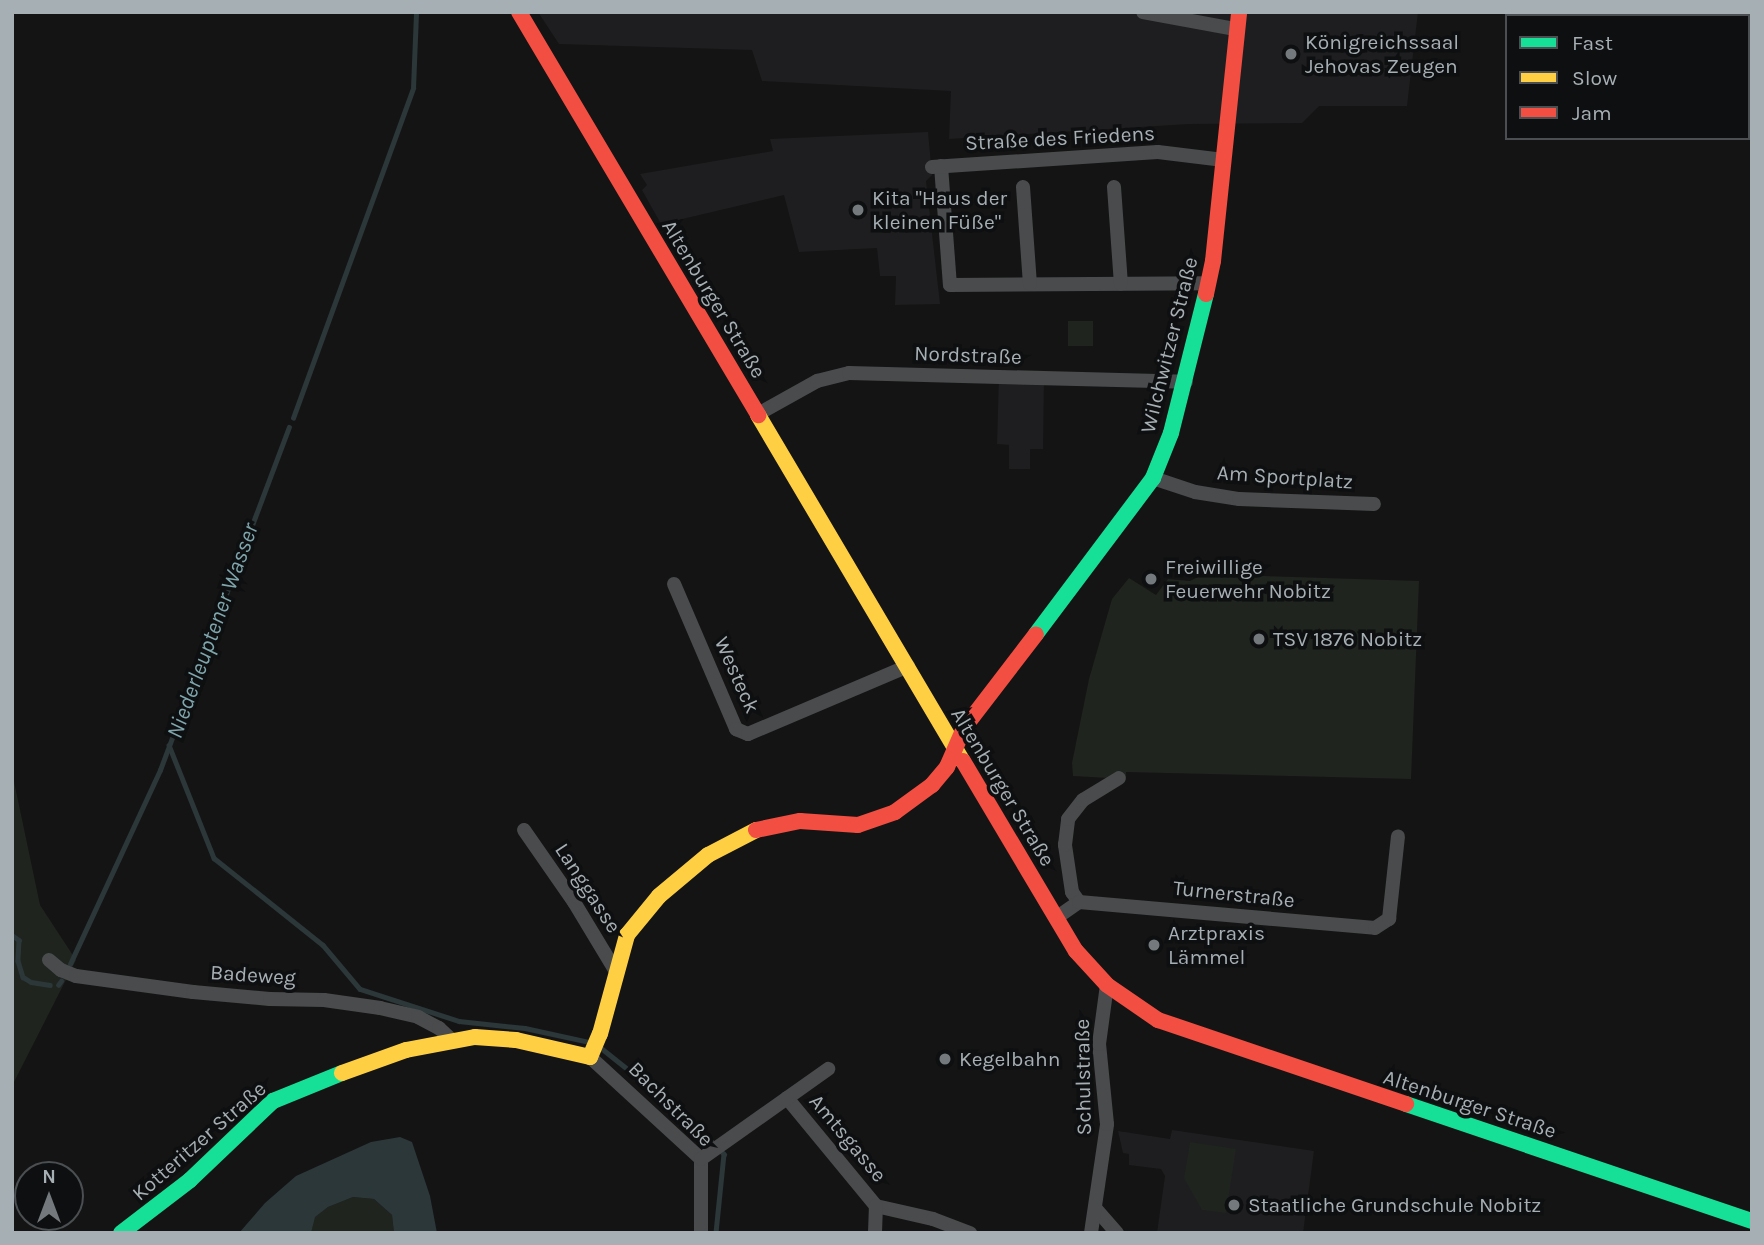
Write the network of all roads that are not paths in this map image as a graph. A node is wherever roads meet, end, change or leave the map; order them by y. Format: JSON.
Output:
{"nodes":[{"id":1,"x":519,"y":12,"type":"edge"},
{"id":2,"x":1143,"y":12,"type":"edge"},
{"id":3,"x":1239,"y":12,"type":"edge"},
{"id":4,"x":1235,"y":29,"type":"junction"},
{"id":5,"x":1224,"y":160,"type":"junction"},
{"id":6,"x":1023,"y":187,"type":"dead end"},
{"id":7,"x":1114,"y":187,"type":"dead end"},
{"id":8,"x":1209,"y":283,"type":"junction"},
{"id":9,"x":1030,"y":284,"type":"junction"},
{"id":10,"x":1121,"y":284,"type":"junction"},
{"id":11,"x":1186,"y":383,"type":"junction"},
{"id":12,"x":758,"y":414,"type":"junction"},
{"id":13,"x":1153,"y":478,"type":"junction"},
{"id":14,"x":1374,"y":504,"type":"dead end"},
{"id":15,"x":674,"y":584,"type":"dead end"},
{"id":16,"x":908,"y":666,"type":"junction"},
{"id":17,"x":954,"y":747,"type":"junction"},
{"id":18,"x":1119,"y":778,"type":"dead end"},
{"id":19,"x":524,"y":830,"type":"dead end"},
{"id":20,"x":1398,"y":836,"type":"dead end"},
{"id":21,"x":1079,"y":902,"type":"junction"},
{"id":22,"x":1056,"y":918,"type":"junction"},
{"id":23,"x":49,"y":960,"type":"dead end"},
{"id":24,"x":615,"y":970,"type":"junction"},
{"id":25,"x":1107,"y":985,"type":"junction"},
{"id":26,"x":452,"y":1040,"type":"junction"},
{"id":27,"x":594,"y":1049,"type":"junction"},
{"id":28,"x":828,"y":1069,"type":"dead end"},
{"id":29,"x":787,"y":1098,"type":"junction"},
{"id":30,"x":712,"y":1152,"type":"junction"},
{"id":31,"x":876,"y":1206,"type":"junction"},
{"id":32,"x":1096,"y":1209,"type":"junction"},
{"id":33,"x":1752,"y":1221,"type":"edge"},
{"id":34,"x":121,"y":1233,"type":"edge"},
{"id":35,"x":701,"y":1233,"type":"edge"},
{"id":36,"x":875,"y":1233,"type":"edge"},
{"id":37,"x":970,"y":1233,"type":"edge"},
{"id":38,"x":1091,"y":1233,"type":"edge"},
{"id":39,"x":1117,"y":1233,"type":"edge"}],
"edges":[{"from":1,"to":12,"type":"street","name":"Altenburger Straße"},
{"from":2,"to":4,"type":"street"},
{"from":3,"to":4,"type":"street","name":"Wilchwitzer Straße"},
{"from":4,"to":5,"type":"street","name":"Wilchwitzer Straße"},
{"from":5,"to":8,"type":"street","name":"Wilchwitzer Straße"},
{"from":5,"to":9,"type":"street","name":"Straße des Friedens"},
{"from":6,"to":9,"type":"street"},
{"from":7,"to":10,"type":"street"},
{"from":8,"to":10,"type":"street","name":"Straße des Friedens"},
{"from":8,"to":11,"type":"street","name":"Wilchwitzer Straße"},
{"from":9,"to":10,"type":"street","name":"Straße des Friedens"},
{"from":11,"to":12,"type":"street","name":"Nordstraße"},
{"from":11,"to":13,"type":"street","name":"Wilchwitzer Straße"},
{"from":12,"to":16,"type":"street","name":"Altenburger Straße"},
{"from":13,"to":14,"type":"street","name":"Am Sportplatz"},
{"from":13,"to":17,"type":"street","name":"Wilchwitzer Straße"},
{"from":15,"to":16,"type":"street","name":"Westeck"},
{"from":16,"to":17,"type":"street","name":"Altenburger Straße"},
{"from":17,"to":22,"type":"street","name":"Altenburger Straße"},
{"from":17,"to":24,"type":"street","name":"Langgasse"},
{"from":18,"to":21,"type":"street"},
{"from":19,"to":24,"type":"street","name":"Langgasse"},
{"from":20,"to":21,"type":"street","name":"Turnerstraße"},
{"from":21,"to":22,"type":"street"},
{"from":22,"to":25,"type":"street","name":"Altenburger Straße"},
{"from":23,"to":26,"type":"street","name":"Badeweg"},
{"from":24,"to":27,"type":"street","name":"Langgasse"},
{"from":25,"to":32,"type":"street","name":"Schulstraße"},
{"from":25,"to":33,"type":"street","name":"Altenburger Straße"},
{"from":26,"to":27,"type":"street","name":"Kotteritzer Straße"},
{"from":26,"to":34,"type":"street","name":"Kotteritzer Straße"},
{"from":27,"to":30,"type":"street","name":"Bachstraße"},
{"from":28,"to":29,"type":"street","name":"Amtsgasse"},
{"from":29,"to":30,"type":"street","name":"Amtsgasse"},
{"from":29,"to":31,"type":"street","name":"Amtsgasse"},
{"from":30,"to":35,"type":"street","name":"Bachstraße"},
{"from":31,"to":36,"type":"street"},
{"from":31,"to":37,"type":"street"},
{"from":32,"to":38,"type":"street","name":"Schulstraße"},
{"from":32,"to":39,"type":"street"}]}
